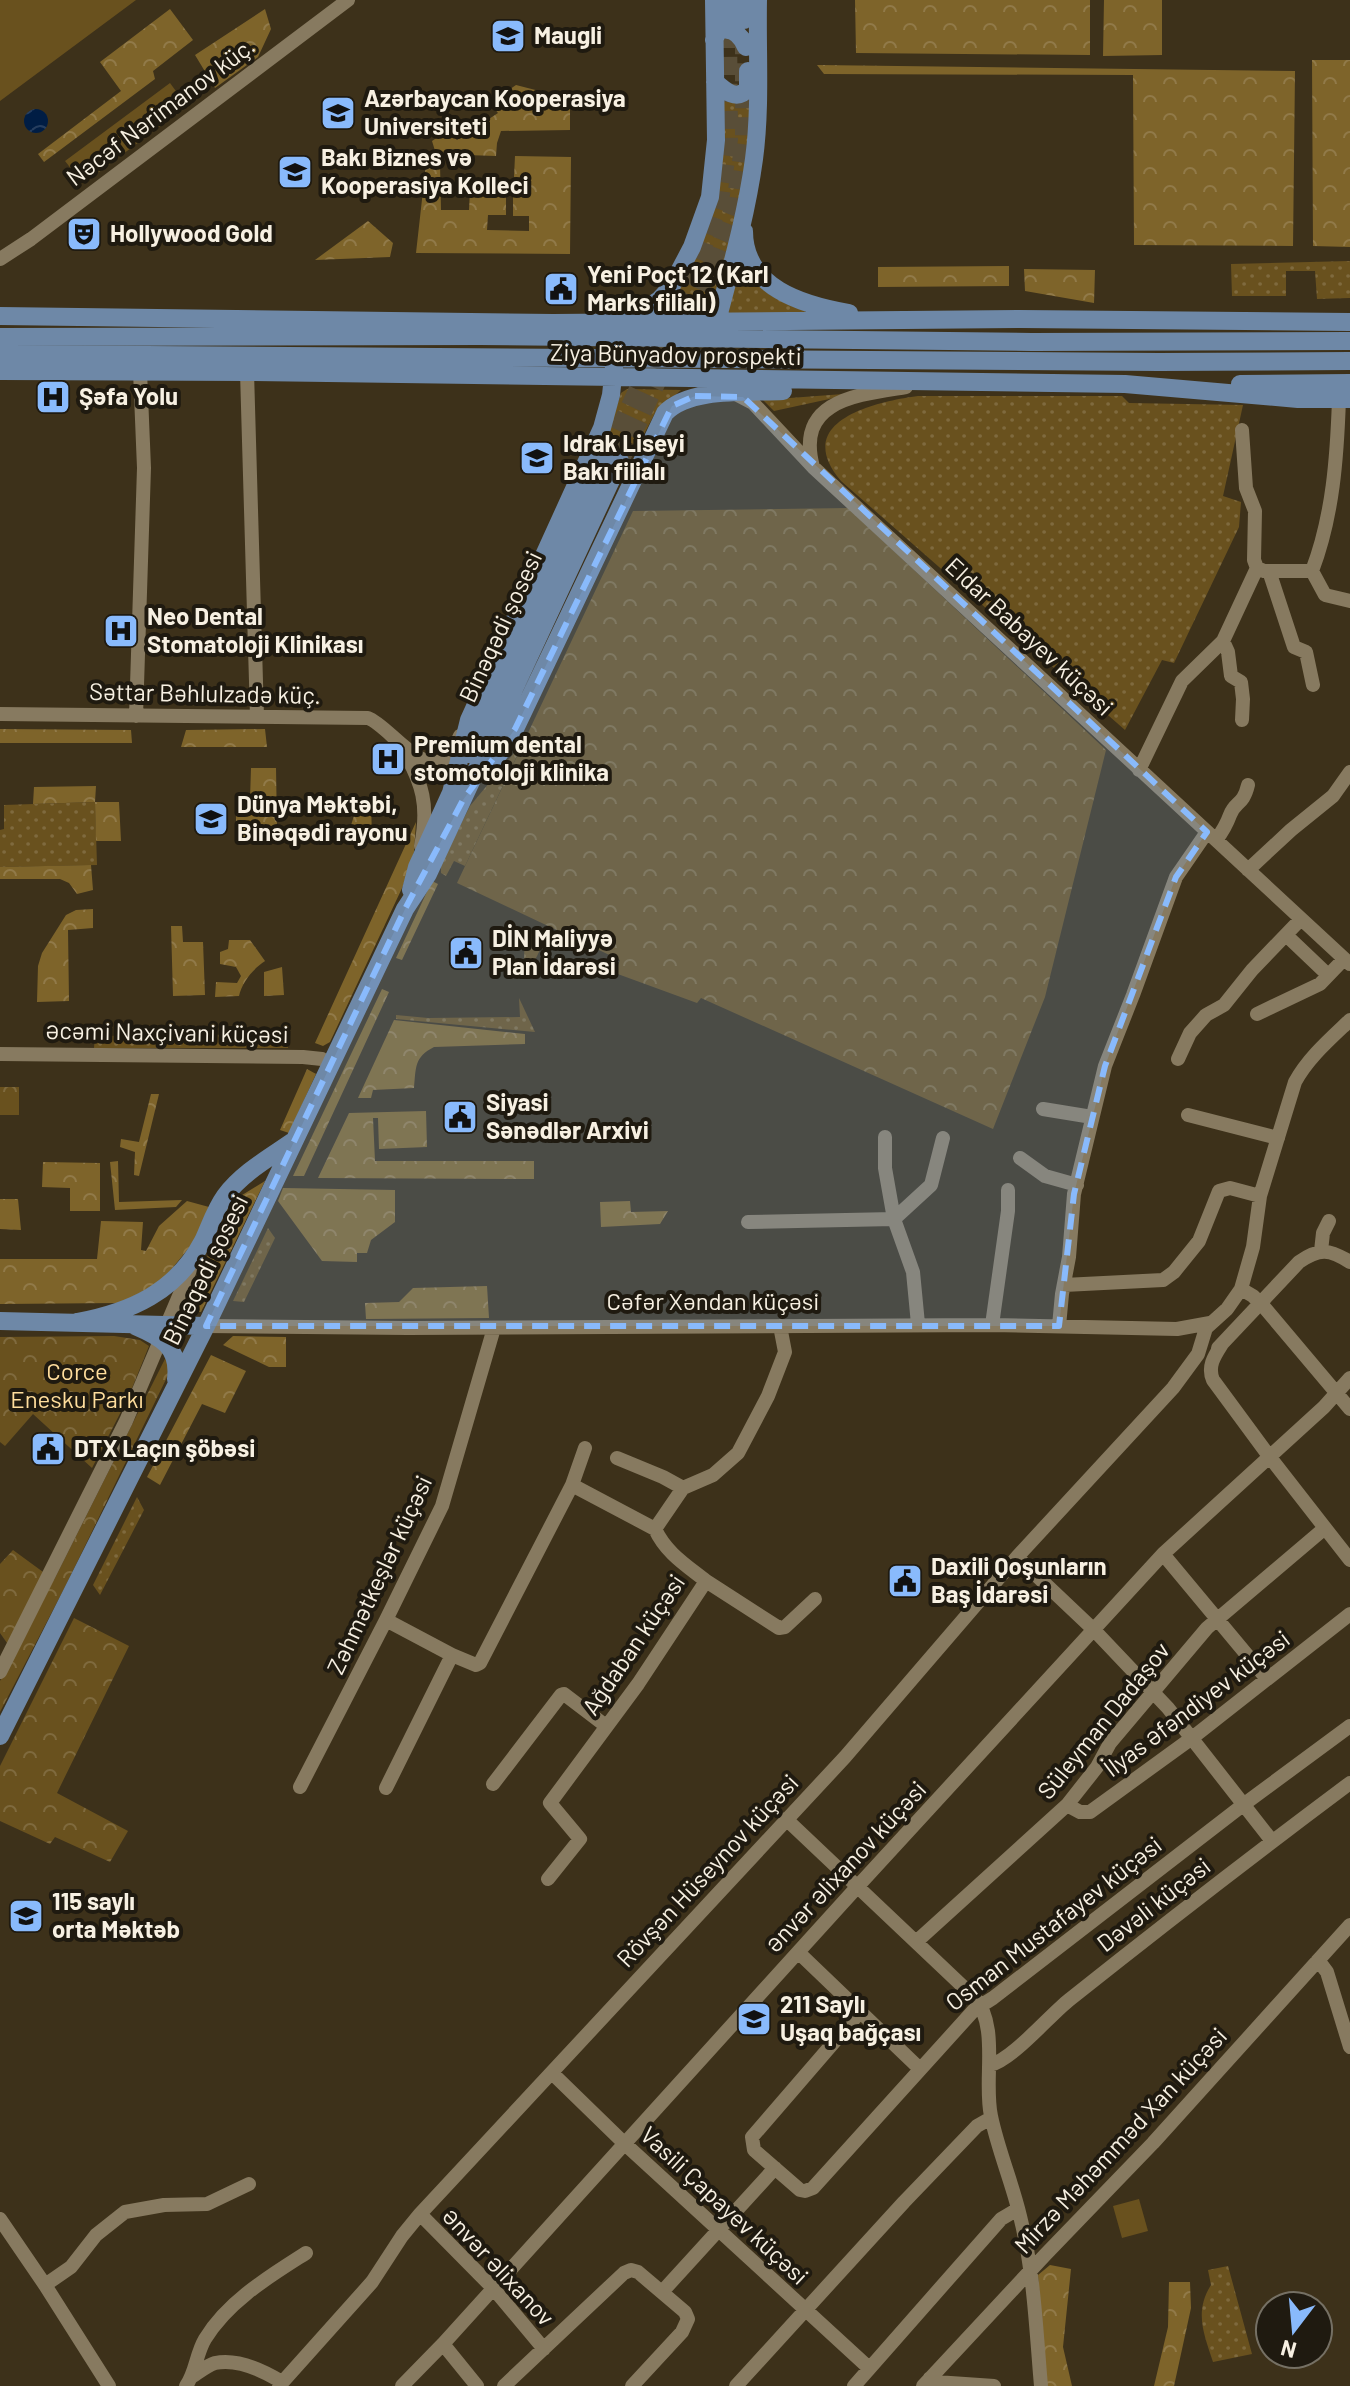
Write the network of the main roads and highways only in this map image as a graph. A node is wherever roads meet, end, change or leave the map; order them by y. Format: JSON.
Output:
{"nodes":[{"id":1,"x":714,"y":0,"type":"edge"},
{"id":2,"x":728,"y":0,"type":"edge"},
{"id":3,"x":745,"y":0,"type":"edge"},
{"id":4,"x":758,"y":0,"type":"edge"},
{"id":5,"x":743,"y":22,"type":"junction"},
{"id":6,"x":714,"y":40,"type":"junction"},
{"id":7,"x":746,"y":47,"type":"junction"},
{"id":8,"x":749,"y":81,"type":"junction"},
{"id":9,"x":715,"y":82,"type":"junction"},
{"id":10,"x":757,"y":111,"type":"junction"},
{"id":11,"x":746,"y":205,"type":"junction"},
{"id":12,"x":0,"y":316,"type":"edge"},
{"id":13,"x":971,"y":319,"type":"junction"},
{"id":14,"x":895,"y":321,"type":"junction"},
{"id":15,"x":658,"y":322,"type":"junction"},
{"id":16,"x":681,"y":322,"type":"junction"},
{"id":17,"x":717,"y":322,"type":"junction"},
{"id":18,"x":1350,"y":322,"type":"edge"},
{"id":19,"x":553,"y":323,"type":"junction"},
{"id":20,"x":0,"y":337,"type":"edge"},
{"id":21,"x":1161,"y":341,"type":"junction"},
{"id":22,"x":1350,"y":341,"type":"edge"},
{"id":23,"x":25,"y":346,"type":"junction"},
{"id":24,"x":1031,"y":351,"type":"junction"},
{"id":25,"x":0,"y":354,"type":"edge"},
{"id":26,"x":615,"y":354,"type":"junction"},
{"id":27,"x":1350,"y":361,"type":"edge"},
{"id":28,"x":1159,"y":362,"type":"junction"},
{"id":29,"x":699,"y":363,"type":"junction"},
{"id":30,"x":0,"y":371,"type":"edge"},
{"id":31,"x":544,"y":377,"type":"junction"},
{"id":32,"x":614,"y":378,"type":"junction"},
{"id":33,"x":662,"y":378,"type":"junction"},
{"id":34,"x":1350,"y":380,"type":"edge"},
{"id":35,"x":934,"y":382,"type":"junction"},
{"id":36,"x":1125,"y":384,"type":"junction"},
{"id":37,"x":1344,"y":399,"type":"edge"},
{"id":38,"x":613,"y":458,"type":"tunnel mouth"},
{"id":39,"x":587,"y":461,"type":"junction"},
{"id":40,"x":630,"y":483,"type":"junction"},
{"id":41,"x":457,"y":796,"type":"junction"},
{"id":42,"x":405,"y":909,"type":"junction"},
{"id":43,"x":295,"y":1141,"type":"junction"},
{"id":44,"x":0,"y":1321,"type":"edge"},
{"id":45,"x":77,"y":1322,"type":"junction"},
{"id":46,"x":198,"y":1326,"type":"junction"},
{"id":47,"x":164,"y":1332,"type":"junction"},
{"id":48,"x":176,"y":1387,"type":"junction"},
{"id":49,"x":0,"y":1736,"type":"edge"}],
"edges":[{"from":1,"to":6,"type":"main road"},
{"from":2,"to":5,"type":"main road"},
{"from":3,"to":5,"type":"main road"},
{"from":4,"to":5,"type":"main road"},
{"from":5,"to":7,"type":"main road"},
{"from":5,"to":10,"type":"main road"},
{"from":6,"to":7,"type":"main road"},
{"from":6,"to":9,"type":"main road"},
{"from":7,"to":8,"type":"main road"},
{"from":8,"to":9,"type":"main road"},
{"from":8,"to":10,"type":"main road"},
{"from":9,"to":19,"type":"main road"},
{"from":10,"to":11,"type":"main road"},
{"from":11,"to":14,"type":"main road"},
{"from":11,"to":17,"type":"main road"},
{"from":12,"to":19,"type":"main road","name":"Ziya Bünyadov prospekti"},
{"from":13,"to":14,"type":"main road","name":"Ziya Bünyadov prospekti"},
{"from":13,"to":18,"type":"main road","name":"Ziya Bünyadov prospekti"},
{"from":13,"to":21,"type":"main road"},
{"from":14,"to":17,"type":"main road","name":"Ziya Bünyadov prospekti"},
{"from":15,"to":16,"type":"main road","name":"Ziya Bünyadov prospekti"},
{"from":15,"to":19,"type":"main road","name":"Ziya Bünyadov prospekti"},
{"from":15,"to":26,"type":"main road"},
{"from":16,"to":17,"type":"main road","name":"Ziya Bünyadov prospekti"},
{"from":16,"to":29,"type":"main road"},
{"from":17,"to":29,"type":"main road"},
{"from":19,"to":31,"type":"main road"},
{"from":20,"to":23,"type":"main road","name":"Ziya Bünyadov prospekti"},
{"from":21,"to":22,"type":"main road","name":"Ziya Bünyadov prospekti"},
{"from":21,"to":24,"type":"main road","name":"Ziya Bünyadov prospekti"},
{"from":23,"to":24,"type":"main road","name":"Ziya Bünyadov prospekti"},
{"from":23,"to":25,"type":"main road","name":"Ziya Bünyadov prospekti"},
{"from":24,"to":28,"type":"main road","name":"Ziya Bünyadov prospekti"},
{"from":26,"to":32,"type":"main road"},
{"from":26,"to":33,"type":"main road"},
{"from":27,"to":28,"type":"main road","name":"Ziya Bünyadov prospekti"},
{"from":28,"to":34,"type":"main road","name":"Ziya Bünyadov prospekti"},
{"from":29,"to":33,"type":"main road"},
{"from":30,"to":31,"type":"main road","name":"Ziya Bünyadov prospekti"},
{"from":31,"to":32,"type":"main road","name":"Ziya Bünyadov prospekti"},
{"from":32,"to":33,"type":"main road","name":"Ziya Bünyadov prospekti"},
{"from":32,"to":39,"type":"main road"},
{"from":33,"to":35,"type":"main road","name":"Ziya Bünyadov prospekti"},
{"from":34,"to":36,"type":"main road"},
{"from":35,"to":36,"type":"main road","name":"Ziya Bünyadov prospekti"},
{"from":35,"to":40,"type":"main road"},
{"from":36,"to":37,"type":"main road","name":"Ziya Bünyadov prospekti"},
{"from":38,"to":41,"type":"main road","name":"Binəqədi şosesi"},
{"from":39,"to":40,"type":"main road"},
{"from":39,"to":41,"type":"main road"},
{"from":40,"to":41,"type":"main road"},
{"from":41,"to":42,"type":"main road","name":"Binəqədi şosesi"},
{"from":41,"to":42,"type":"main road","name":"Binəqədi şosesi"},
{"from":42,"to":43,"type":"main road","name":"Binəqədi şosesi"},
{"from":43,"to":45,"type":"main road"},
{"from":43,"to":46,"type":"main road","name":"Binəqədi şosesi"},
{"from":44,"to":45,"type":"main road"},
{"from":45,"to":47,"type":"main road"},
{"from":46,"to":47,"type":"main road"},
{"from":46,"to":48,"type":"main road","name":"Binəqədi şosesi"},
{"from":47,"to":48,"type":"main road"},
{"from":48,"to":49,"type":"main road","name":"Binəqədi şosesi"}]}
